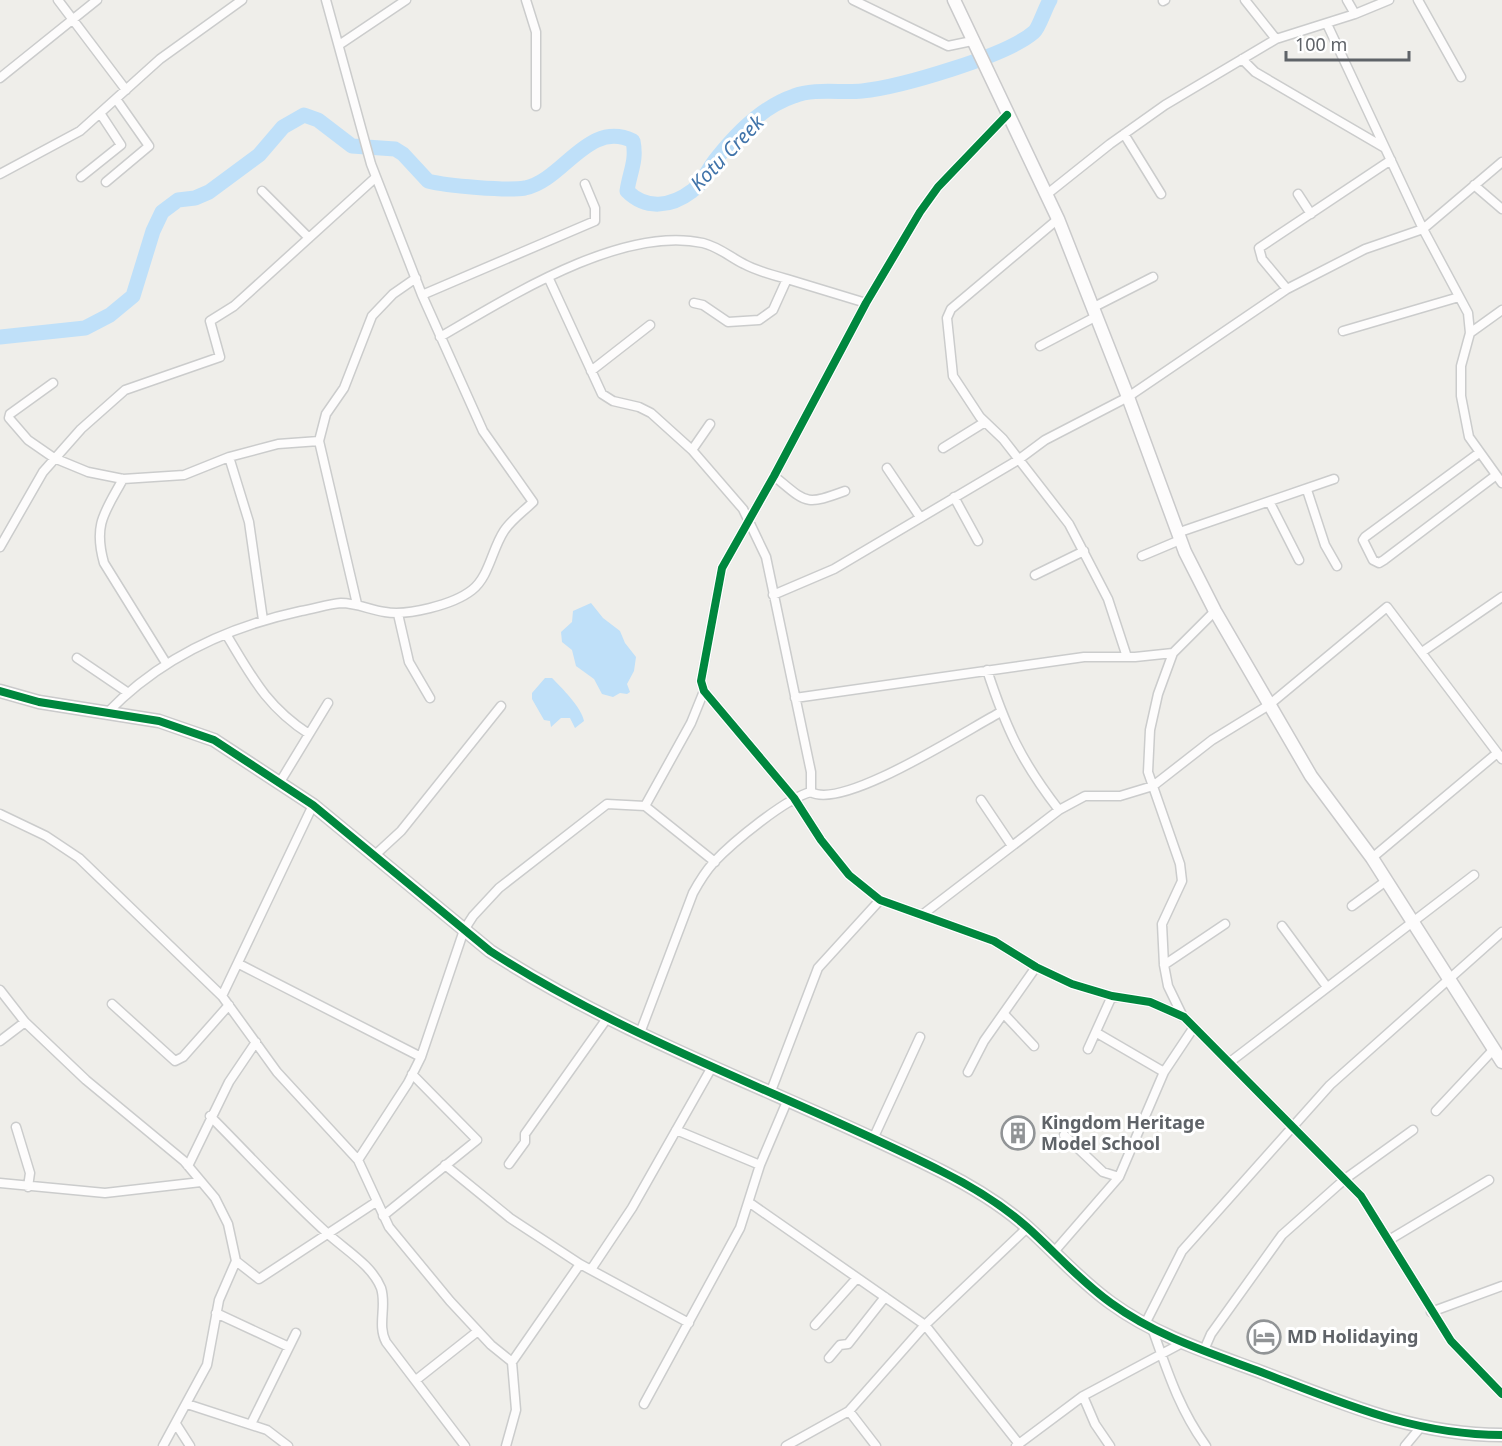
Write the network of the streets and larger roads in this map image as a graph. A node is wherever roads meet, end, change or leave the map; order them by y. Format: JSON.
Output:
{"nodes":[{"id":1,"x":58,"y":0,"type":"edge"},
{"id":2,"x":97,"y":0,"type":"edge"},
{"id":3,"x":242,"y":0,"type":"edge"},
{"id":4,"x":326,"y":0,"type":"edge"},
{"id":5,"x":406,"y":0,"type":"edge"},
{"id":6,"x":526,"y":0,"type":"edge"},
{"id":7,"x":853,"y":0,"type":"edge"},
{"id":8,"x":954,"y":0,"type":"edge"},
{"id":9,"x":1245,"y":0,"type":"edge"},
{"id":10,"x":1347,"y":0,"type":"edge"},
{"id":11,"x":1389,"y":0,"type":"edge"},
{"id":12,"x":1418,"y":0,"type":"edge"},
{"id":13,"x":1355,"y":14,"type":"junction"},
{"id":14,"x":72,"y":19,"type":"junction"},
{"id":15,"x":1327,"y":24,"type":"junction"},
{"id":16,"x":1276,"y":39,"type":"junction"},
{"id":17,"x":339,"y":45,"type":"junction"},
{"id":18,"x":974,"y":47,"type":"junction"},
{"id":19,"x":1242,"y":59,"type":"junction"},
{"id":20,"x":1461,"y":77,"type":"dead end"},
{"id":21,"x":0,"y":78,"type":"edge"},
{"id":22,"x":126,"y":90,"type":"junction"},
{"id":23,"x":116,"y":99,"type":"junction"},
{"id":24,"x":536,"y":106,"type":"dead end"},
{"id":25,"x":100,"y":113,"type":"junction"},
{"id":26,"x":1007,"y":115,"type":"junction"},
{"id":27,"x":1124,"y":134,"type":"junction"},
{"id":28,"x":1385,"y":148,"type":"junction"},
{"id":29,"x":1391,"y":160,"type":"junction"},
{"id":30,"x":1502,"y":162,"type":"edge"},
{"id":31,"x":0,"y":174,"type":"edge"},
{"id":32,"x":81,"y":177,"type":"dead end"},
{"id":33,"x":375,"y":178,"type":"junction"},
{"id":34,"x":106,"y":182,"type":"dead end"},
{"id":35,"x":585,"y":184,"type":"dead end"},
{"id":36,"x":1474,"y":185,"type":"junction"},
{"id":37,"x":262,"y":191,"type":"dead end"},
{"id":38,"x":1161,"y":194,"type":"dead end"},
{"id":39,"x":1298,"y":194,"type":"dead end"},
{"id":40,"x":1046,"y":195,"type":"junction"},
{"id":41,"x":1502,"y":208,"type":"edge"},
{"id":42,"x":1311,"y":214,"type":"junction"},
{"id":43,"x":1058,"y":219,"type":"junction"},
{"id":44,"x":1423,"y":229,"type":"junction"},
{"id":45,"x":309,"y":238,"type":"junction"},
{"id":46,"x":1153,"y":277,"type":"dead end"},
{"id":47,"x":416,"y":278,"type":"junction"},
{"id":48,"x":549,"y":279,"type":"junction"},
{"id":49,"x":787,"y":279,"type":"junction"},
{"id":50,"x":1287,"y":289,"type":"junction"},
{"id":51,"x":422,"y":295,"type":"junction"},
{"id":52,"x":1460,"y":297,"type":"junction"},
{"id":53,"x":694,"y":303,"type":"dead end"},
{"id":54,"x":866,"y":303,"type":"junction"},
{"id":55,"x":1502,"y":310,"type":"edge"},
{"id":56,"x":1096,"y":312,"type":"junction"},
{"id":57,"x":650,"y":325,"type":"dead end"},
{"id":58,"x":1343,"y":331,"type":"dead end"},
{"id":59,"x":1470,"y":333,"type":"junction"},
{"id":60,"x":440,"y":337,"type":"junction"},
{"id":61,"x":1041,"y":346,"type":"dead end"},
{"id":62,"x":591,"y":371,"type":"junction"},
{"id":63,"x":53,"y":383,"type":"dead end"},
{"id":64,"x":1128,"y":397,"type":"junction"},
{"id":65,"x":985,"y":422,"type":"junction"},
{"id":66,"x":710,"y":424,"type":"dead end"},
{"id":67,"x":319,"y":441,"type":"junction"},
{"id":68,"x":943,"y":448,"type":"dead end"},
{"id":69,"x":692,"y":450,"type":"junction"},
{"id":70,"x":1479,"y":453,"type":"junction"},
{"id":71,"x":229,"y":457,"type":"junction"},
{"id":72,"x":54,"y":458,"type":"junction"},
{"id":73,"x":1018,"y":460,"type":"junction"},
{"id":74,"x":887,"y":468,"type":"dead end"},
{"id":75,"x":774,"y":476,"type":"junction"},
{"id":76,"x":1495,"y":476,"type":"junction"},
{"id":77,"x":123,"y":479,"type":"junction"},
{"id":78,"x":1334,"y":479,"type":"dead end"},
{"id":79,"x":1502,"y":483,"type":"edge"},
{"id":80,"x":1307,"y":490,"type":"junction"},
{"id":81,"x":845,"y":491,"type":"dead end"},
{"id":82,"x":954,"y":497,"type":"junction"},
{"id":83,"x":1270,"y":502,"type":"junction"},
{"id":84,"x":920,"y":517,"type":"junction"},
{"id":85,"x":748,"y":520,"type":"junction"},
{"id":86,"x":1179,"y":537,"type":"junction"},
{"id":87,"x":978,"y":541,"type":"dead end"},
{"id":88,"x":0,"y":547,"type":"edge"},
{"id":89,"x":1084,"y":551,"type":"junction"},
{"id":90,"x":1142,"y":556,"type":"dead end"},
{"id":91,"x":1299,"y":560,"type":"dead end"},
{"id":92,"x":1337,"y":566,"type":"dead end"},
{"id":93,"x":1035,"y":575,"type":"dead end"},
{"id":94,"x":773,"y":595,"type":"junction"},
{"id":95,"x":1502,"y":597,"type":"edge"},
{"id":96,"x":357,"y":604,"type":"junction"},
{"id":97,"x":1215,"y":612,"type":"junction"},
{"id":98,"x":398,"y":614,"type":"junction"},
{"id":99,"x":263,"y":620,"type":"junction"},
{"id":100,"x":226,"y":634,"type":"junction"},
{"id":101,"x":1422,"y":652,"type":"junction"},
{"id":102,"x":1173,"y":653,"type":"junction"},
{"id":103,"x":1127,"y":657,"type":"junction"},
{"id":104,"x":77,"y":658,"type":"dead end"},
{"id":105,"x":166,"y":663,"type":"junction"},
{"id":106,"x":987,"y":670,"type":"junction"},
{"id":107,"x":0,"y":691,"type":"edge"},
{"id":108,"x":704,"y":691,"type":"junction"},
{"id":109,"x":127,"y":692,"type":"junction"},
{"id":110,"x":430,"y":698,"type":"dead end"},
{"id":111,"x":795,"y":698,"type":"junction"},
{"id":112,"x":328,"y":703,"type":"dead end"},
{"id":113,"x":1269,"y":705,"type":"junction"},
{"id":114,"x":501,"y":706,"type":"dead end"},
{"id":115,"x":1001,"y":712,"type":"junction"},
{"id":116,"x":106,"y":714,"type":"junction"},
{"id":117,"x":309,"y":734,"type":"junction"},
{"id":118,"x":1499,"y":756,"type":"edge"},
{"id":119,"x":280,"y":782,"type":"junction"},
{"id":120,"x":1153,"y":786,"type":"junction"},
{"id":121,"x":811,"y":792,"type":"junction"},
{"id":122,"x":794,"y":798,"type":"junction"},
{"id":123,"x":981,"y":800,"type":"dead end"},
{"id":124,"x":313,"y":805,"type":"junction"},
{"id":125,"x":645,"y":806,"type":"junction"},
{"id":126,"x":1059,"y":810,"type":"junction"},
{"id":127,"x":0,"y":814,"type":"edge"},
{"id":128,"x":1012,"y":846,"type":"junction"},
{"id":129,"x":375,"y":855,"type":"junction"},
{"id":130,"x":1371,"y":858,"type":"junction"},
{"id":131,"x":715,"y":862,"type":"junction"},
{"id":132,"x":1474,"y":875,"type":"dead end"},
{"id":133,"x":1386,"y":880,"type":"junction"},
{"id":134,"x":880,"y":900,"type":"junction"},
{"id":135,"x":1352,"y":906,"type":"dead end"},
{"id":136,"x":922,"y":915,"type":"junction"},
{"id":137,"x":1225,"y":924,"type":"dead end"},
{"id":138,"x":1413,"y":924,"type":"junction"},
{"id":139,"x":1281,"y":926,"type":"dead end"},
{"id":140,"x":464,"y":930,"type":"junction"},
{"id":141,"x":1502,"y":932,"type":"edge"},
{"id":142,"x":239,"y":964,"type":"junction"},
{"id":143,"x":1164,"y":965,"type":"junction"},
{"id":144,"x":1036,"y":967,"type":"junction"},
{"id":145,"x":1449,"y":981,"type":"junction"},
{"id":146,"x":1327,"y":987,"type":"junction"},
{"id":147,"x":0,"y":990,"type":"edge"},
{"id":148,"x":222,"y":996,"type":"junction"},
{"id":149,"x":1113,"y":996,"type":"junction"},
{"id":150,"x":112,"y":1004,"type":"dead end"},
{"id":151,"x":229,"y":1005,"type":"junction"},
{"id":152,"x":1004,"y":1014,"type":"junction"},
{"id":153,"x":608,"y":1017,"type":"junction"},
{"id":154,"x":1184,"y":1017,"type":"junction"},
{"id":155,"x":25,"y":1022,"type":"junction"},
{"id":156,"x":1194,"y":1027,"type":"junction"},
{"id":157,"x":640,"y":1033,"type":"junction"},
{"id":158,"x":1097,"y":1033,"type":"junction"},
{"id":159,"x":921,"y":1037,"type":"dead end"},
{"id":160,"x":0,"y":1041,"type":"edge"},
{"id":161,"x":256,"y":1042,"type":"junction"},
{"id":162,"x":1034,"y":1046,"type":"dead end"},
{"id":163,"x":1088,"y":1049,"type":"dead end"},
{"id":164,"x":1499,"y":1056,"type":"edge"},
{"id":165,"x":421,"y":1057,"type":"junction"},
{"id":166,"x":1230,"y":1062,"type":"junction"},
{"id":167,"x":712,"y":1067,"type":"junction"},
{"id":168,"x":968,"y":1072,"type":"dead end"},
{"id":169,"x":1164,"y":1072,"type":"junction"},
{"id":170,"x":412,"y":1074,"type":"junction"},
{"id":171,"x":771,"y":1091,"type":"junction"},
{"id":172,"x":788,"y":1100,"type":"junction"},
{"id":173,"x":1436,"y":1111,"type":"dead end"},
{"id":174,"x":210,"y":1116,"type":"junction"},
{"id":175,"x":16,"y":1127,"type":"dead end"},
{"id":176,"x":1292,"y":1127,"type":"junction"},
{"id":177,"x":676,"y":1130,"type":"junction"},
{"id":178,"x":1413,"y":1130,"type":"dead end"},
{"id":179,"x":1064,"y":1135,"type":"dead end"},
{"id":180,"x":873,"y":1139,"type":"junction"},
{"id":181,"x":358,"y":1160,"type":"junction"},
{"id":182,"x":509,"y":1164,"type":"dead end"},
{"id":183,"x":445,"y":1165,"type":"junction"},
{"id":184,"x":760,"y":1165,"type":"junction"},
{"id":185,"x":188,"y":1166,"type":"junction"},
{"id":186,"x":1119,"y":1177,"type":"junction"},
{"id":187,"x":1345,"y":1179,"type":"junction"},
{"id":188,"x":1489,"y":1180,"type":"dead end"},
{"id":189,"x":201,"y":1182,"type":"junction"},
{"id":190,"x":0,"y":1183,"type":"edge"},
{"id":191,"x":28,"y":1187,"type":"junction"},
{"id":192,"x":376,"y":1202,"type":"junction"},
{"id":193,"x":750,"y":1203,"type":"junction"},
{"id":194,"x":383,"y":1216,"type":"junction"},
{"id":195,"x":1027,"y":1227,"type":"junction"},
{"id":196,"x":327,"y":1234,"type":"junction"},
{"id":197,"x":1389,"y":1240,"type":"junction"},
{"id":198,"x":1053,"y":1253,"type":"junction"},
{"id":199,"x":236,"y":1261,"type":"junction"},
{"id":200,"x":580,"y":1264,"type":"junction"},
{"id":201,"x":592,"y":1268,"type":"junction"},
{"id":202,"x":857,"y":1278,"type":"junction"},
{"id":203,"x":1502,"y":1286,"type":"edge"},
{"id":204,"x":885,"y":1297,"type":"junction"},
{"id":205,"x":1431,"y":1312,"type":"junction"},
{"id":206,"x":216,"y":1313,"type":"junction"},
{"id":207,"x":689,"y":1323,"type":"junction"},
{"id":208,"x":815,"y":1325,"type":"dead end"},
{"id":209,"x":925,"y":1325,"type":"junction"},
{"id":210,"x":1149,"y":1326,"type":"junction"},
{"id":211,"x":478,"y":1331,"type":"junction"},
{"id":212,"x":296,"y":1333,"type":"dead end"},
{"id":213,"x":1184,"y":1342,"type":"junction"},
{"id":214,"x":289,"y":1347,"type":"junction"},
{"id":215,"x":1204,"y":1350,"type":"junction"},
{"id":216,"x":1161,"y":1354,"type":"junction"},
{"id":217,"x":829,"y":1358,"type":"dead end"},
{"id":218,"x":512,"y":1362,"type":"junction"},
{"id":219,"x":416,"y":1380,"type":"junction"},
{"id":220,"x":1502,"y":1394,"type":"edge"},
{"id":221,"x":1083,"y":1396,"type":"junction"},
{"id":222,"x":187,"y":1404,"type":"junction"},
{"id":223,"x":644,"y":1404,"type":"dead end"},
{"id":224,"x":849,"y":1411,"type":"junction"},
{"id":225,"x":176,"y":1424,"type":"junction"},
{"id":226,"x":251,"y":1424,"type":"junction"},
{"id":227,"x":1420,"y":1428,"type":"junction"},
{"id":228,"x":1502,"y":1435,"type":"edge"},
{"id":229,"x":1017,"y":1445,"type":"edge"},
{"id":230,"x":162,"y":1446,"type":"edge"},
{"id":231,"x":190,"y":1446,"type":"edge"},
{"id":232,"x":288,"y":1446,"type":"edge"},
{"id":233,"x":465,"y":1446,"type":"edge"},
{"id":234,"x":506,"y":1446,"type":"edge"},
{"id":235,"x":786,"y":1446,"type":"edge"},
{"id":236,"x":876,"y":1446,"type":"edge"},
{"id":237,"x":1110,"y":1446,"type":"edge"},
{"id":238,"x":1206,"y":1446,"type":"edge"},
{"id":239,"x":1405,"y":1446,"type":"edge"}],
"edges":[{"from":1,"to":14,"type":"street"},
{"from":2,"to":14,"type":"street"},
{"from":3,"to":22,"type":"street"},
{"from":4,"to":17,"type":"street"},
{"from":5,"to":17,"type":"street"},
{"from":6,"to":24,"type":"street"},
{"from":7,"to":18,"type":"street"},
{"from":8,"to":18,"type":"street"},
{"from":9,"to":16,"type":"street"},
{"from":10,"to":13,"type":"street"},
{"from":11,"to":13,"type":"street"},
{"from":12,"to":20,"type":"street"},
{"from":13,"to":15,"type":"street"},
{"from":14,"to":21,"type":"street"},
{"from":14,"to":22,"type":"street"},
{"from":15,"to":16,"type":"street"},
{"from":15,"to":28,"type":"street"},
{"from":16,"to":19,"type":"street"},
{"from":17,"to":33,"type":"street"},
{"from":18,"to":26,"type":"street"},
{"from":19,"to":27,"type":"street"},
{"from":19,"to":28,"type":"street"},
{"from":22,"to":23,"type":"street"},
{"from":23,"to":25,"type":"street"},
{"from":23,"to":34,"type":"street"},
{"from":25,"to":31,"type":"street"},
{"from":25,"to":32,"type":"street"},
{"from":26,"to":40,"type":"street"},
{"from":26,"to":54,"type":"street"},
{"from":27,"to":38,"type":"street"},
{"from":27,"to":40,"type":"street"},
{"from":28,"to":29,"type":"street"},
{"from":29,"to":42,"type":"street"},
{"from":29,"to":44,"type":"street"},
{"from":30,"to":36,"type":"street"},
{"from":33,"to":45,"type":"street"},
{"from":33,"to":47,"type":"street"},
{"from":35,"to":51,"type":"street"},
{"from":36,"to":41,"type":"street"},
{"from":36,"to":44,"type":"street"},
{"from":37,"to":45,"type":"street"},
{"from":39,"to":42,"type":"street"},
{"from":40,"to":43,"type":"street"},
{"from":42,"to":50,"type":"street"},
{"from":43,"to":56,"type":"street"},
{"from":43,"to":65,"type":"street"},
{"from":44,"to":50,"type":"street"},
{"from":44,"to":52,"type":"street"},
{"from":45,"to":72,"type":"street"},
{"from":46,"to":56,"type":"street"},
{"from":47,"to":51,"type":"street"},
{"from":47,"to":67,"type":"street"},
{"from":48,"to":49,"type":"street"},
{"from":48,"to":60,"type":"street"},
{"from":48,"to":62,"type":"street"},
{"from":49,"to":53,"type":"street"},
{"from":49,"to":54,"type":"street"},
{"from":50,"to":64,"type":"street"},
{"from":51,"to":60,"type":"street"},
{"from":52,"to":58,"type":"street"},
{"from":52,"to":59,"type":"street"},
{"from":54,"to":75,"type":"street"},
{"from":55,"to":59,"type":"street"},
{"from":56,"to":61,"type":"street"},
{"from":56,"to":64,"type":"street"},
{"from":57,"to":62,"type":"street"},
{"from":59,"to":70,"type":"street"},
{"from":60,"to":98,"type":"street"},
{"from":62,"to":69,"type":"street"},
{"from":63,"to":72,"type":"street"},
{"from":64,"to":73,"type":"street"},
{"from":64,"to":86,"type":"street"},
{"from":65,"to":68,"type":"street"},
{"from":65,"to":73,"type":"street"},
{"from":66,"to":69,"type":"street"},
{"from":67,"to":71,"type":"street"},
{"from":67,"to":96,"type":"street"},
{"from":69,"to":85,"type":"street"},
{"from":70,"to":76,"type":"street"},
{"from":70,"to":76,"type":"street"},
{"from":71,"to":77,"type":"street"},
{"from":71,"to":99,"type":"street"},
{"from":72,"to":77,"type":"street"},
{"from":72,"to":88,"type":"street"},
{"from":73,"to":82,"type":"street"},
{"from":73,"to":89,"type":"street"},
{"from":74,"to":84,"type":"street"},
{"from":75,"to":81,"type":"street"},
{"from":75,"to":85,"type":"street"},
{"from":76,"to":79,"type":"street"},
{"from":77,"to":105,"type":"street"},
{"from":78,"to":80,"type":"street"},
{"from":80,"to":83,"type":"street"},
{"from":80,"to":92,"type":"street"},
{"from":82,"to":84,"type":"street"},
{"from":82,"to":87,"type":"street"},
{"from":83,"to":86,"type":"street"},
{"from":83,"to":91,"type":"street"},
{"from":84,"to":94,"type":"street"},
{"from":85,"to":94,"type":"street"},
{"from":85,"to":108,"type":"street"},
{"from":86,"to":90,"type":"street"},
{"from":86,"to":97,"type":"street"},
{"from":89,"to":93,"type":"street"},
{"from":89,"to":103,"type":"street"},
{"from":94,"to":111,"type":"street"},
{"from":95,"to":101,"type":"street"},
{"from":96,"to":98,"type":"street"},
{"from":96,"to":99,"type":"street"},
{"from":97,"to":102,"type":"street"},
{"from":97,"to":113,"type":"street"},
{"from":98,"to":110,"type":"street"},
{"from":99,"to":100,"type":"street"},
{"from":100,"to":105,"type":"street"},
{"from":100,"to":117,"type":"street"},
{"from":101,"to":113,"type":"street"},
{"from":101,"to":118,"type":"street"},
{"from":102,"to":103,"type":"street"},
{"from":102,"to":120,"type":"street"},
{"from":103,"to":106,"type":"street"},
{"from":104,"to":109,"type":"street"},
{"from":105,"to":109,"type":"street"},
{"from":106,"to":111,"type":"street"},
{"from":106,"to":115,"type":"street"},
{"from":107,"to":116,"type":"street"},
{"from":108,"to":122,"type":"street"},
{"from":108,"to":125,"type":"street"},
{"from":109,"to":116,"type":"street"},
{"from":111,"to":121,"type":"street"},
{"from":112,"to":117,"type":"street"},
{"from":113,"to":120,"type":"street"},
{"from":113,"to":130,"type":"street"},
{"from":114,"to":129,"type":"street"},
{"from":115,"to":121,"type":"street"},
{"from":115,"to":126,"type":"street"},
{"from":116,"to":119,"type":"street"},
{"from":117,"to":119,"type":"street"},
{"from":118,"to":130,"type":"street"},
{"from":119,"to":124,"type":"street"},
{"from":120,"to":126,"type":"street"},
{"from":120,"to":143,"type":"street"},
{"from":121,"to":122,"type":"street"},
{"from":122,"to":131,"type":"street"},
{"from":122,"to":134,"type":"street"},
{"from":123,"to":128,"type":"street"},
{"from":124,"to":129,"type":"street"},
{"from":124,"to":142,"type":"street"},
{"from":125,"to":131,"type":"street"},
{"from":125,"to":140,"type":"street"},
{"from":126,"to":128,"type":"street"},
{"from":127,"to":148,"type":"street"},
{"from":128,"to":136,"type":"street"},
{"from":129,"to":140,"type":"street"},
{"from":130,"to":133,"type":"street"},
{"from":131,"to":157,"type":"street"},
{"from":132,"to":138,"type":"street"},
{"from":133,"to":135,"type":"street"},
{"from":133,"to":138,"type":"street"},
{"from":134,"to":136,"type":"street"},
{"from":134,"to":171,"type":"street"},
{"from":136,"to":144,"type":"street"},
{"from":137,"to":143,"type":"street"},
{"from":138,"to":145,"type":"street"},
{"from":138,"to":146,"type":"street"},
{"from":139,"to":146,"type":"street"},
{"from":140,"to":153,"type":"street"},
{"from":140,"to":165,"type":"street"},
{"from":141,"to":145,"type":"street"},
{"from":142,"to":148,"type":"street"},
{"from":142,"to":165,"type":"street"},
{"from":143,"to":154,"type":"street"},
{"from":144,"to":149,"type":"street"},
{"from":144,"to":152,"type":"street"},
{"from":145,"to":164,"type":"street"},
{"from":145,"to":176,"type":"street"},
{"from":146,"to":166,"type":"street"},
{"from":147,"to":155,"type":"street"},
{"from":148,"to":151,"type":"street"},
{"from":149,"to":154,"type":"street"},
{"from":149,"to":158,"type":"street"},
{"from":150,"to":151,"type":"street"},
{"from":151,"to":161,"type":"street"},
{"from":152,"to":162,"type":"street"},
{"from":152,"to":168,"type":"street"},
{"from":153,"to":157,"type":"street"},
{"from":153,"to":182,"type":"street"},
{"from":154,"to":156,"type":"street"},
{"from":155,"to":160,"type":"street"},
{"from":155,"to":185,"type":"street"},
{"from":156,"to":166,"type":"street"},
{"from":156,"to":169,"type":"street"},
{"from":157,"to":167,"type":"street"},
{"from":158,"to":163,"type":"street"},
{"from":158,"to":169,"type":"street"},
{"from":159,"to":180,"type":"street"},
{"from":161,"to":174,"type":"street"},
{"from":161,"to":181,"type":"street"},
{"from":164,"to":173,"type":"street"},
{"from":165,"to":170,"type":"street"},
{"from":166,"to":176,"type":"street"},
{"from":167,"to":171,"type":"street"},
{"from":167,"to":177,"type":"street"},
{"from":169,"to":186,"type":"street"},
{"from":170,"to":181,"type":"street"},
{"from":170,"to":183,"type":"street"},
{"from":171,"to":172,"type":"street"},
{"from":172,"to":180,"type":"street"},
{"from":172,"to":184,"type":"street"},
{"from":174,"to":185,"type":"street"},
{"from":174,"to":196,"type":"street"},
{"from":175,"to":191,"type":"street"},
{"from":176,"to":187,"type":"street"},
{"from":176,"to":210,"type":"street"},
{"from":177,"to":184,"type":"street"},
{"from":177,"to":201,"type":"street"},
{"from":178,"to":187,"type":"street"},
{"from":179,"to":186,"type":"street"},
{"from":180,"to":195,"type":"street"},
{"from":181,"to":192,"type":"street"},
{"from":183,"to":194,"type":"street"},
{"from":183,"to":200,"type":"street"},
{"from":184,"to":193,"type":"street"},
{"from":185,"to":189,"type":"street"},
{"from":186,"to":198,"type":"street"},
{"from":187,"to":197,"type":"street"},
{"from":187,"to":215,"type":"street"},
{"from":188,"to":197,"type":"street"},
{"from":189,"to":191,"type":"street"},
{"from":189,"to":199,"type":"street"},
{"from":190,"to":191,"type":"street"},
{"from":192,"to":194,"type":"street"},
{"from":192,"to":196,"type":"street"},
{"from":193,"to":202,"type":"street"},
{"from":193,"to":207,"type":"street"},
{"from":194,"to":211,"type":"street"},
{"from":195,"to":198,"type":"street"},
{"from":195,"to":209,"type":"street"},
{"from":196,"to":199,"type":"street"},
{"from":196,"to":219,"type":"street"},
{"from":197,"to":205,"type":"street"},
{"from":198,"to":210,"type":"street"},
{"from":199,"to":206,"type":"street"},
{"from":200,"to":201,"type":"street"},
{"from":200,"to":218,"type":"street"},
{"from":201,"to":207,"type":"street"},
{"from":202,"to":204,"type":"street"},
{"from":202,"to":208,"type":"street"},
{"from":203,"to":205,"type":"street"},
{"from":204,"to":209,"type":"street"},
{"from":204,"to":217,"type":"street"},
{"from":205,"to":220,"type":"street"},
{"from":206,"to":214,"type":"street"},
{"from":206,"to":222,"type":"street"},
{"from":207,"to":223,"type":"street"},
{"from":209,"to":224,"type":"street"},
{"from":209,"to":229,"type":"street"},
{"from":210,"to":213,"type":"street"},
{"from":210,"to":216,"type":"street"},
{"from":211,"to":218,"type":"street"},
{"from":211,"to":219,"type":"street"},
{"from":212,"to":214,"type":"street"},
{"from":213,"to":215,"type":"street"},
{"from":213,"to":216,"type":"street"},
{"from":214,"to":226,"type":"street"},
{"from":215,"to":227,"type":"street"},
{"from":216,"to":221,"type":"street"},
{"from":216,"to":238,"type":"street"},
{"from":218,"to":234,"type":"street"},
{"from":219,"to":233,"type":"street"},
{"from":221,"to":229,"type":"street"},
{"from":221,"to":237,"type":"street"},
{"from":222,"to":225,"type":"street"},
{"from":222,"to":226,"type":"street"},
{"from":224,"to":235,"type":"street"},
{"from":224,"to":236,"type":"street"},
{"from":225,"to":230,"type":"street"},
{"from":225,"to":231,"type":"street"},
{"from":226,"to":232,"type":"street"},
{"from":227,"to":228,"type":"street"},
{"from":227,"to":239,"type":"street"}]}
